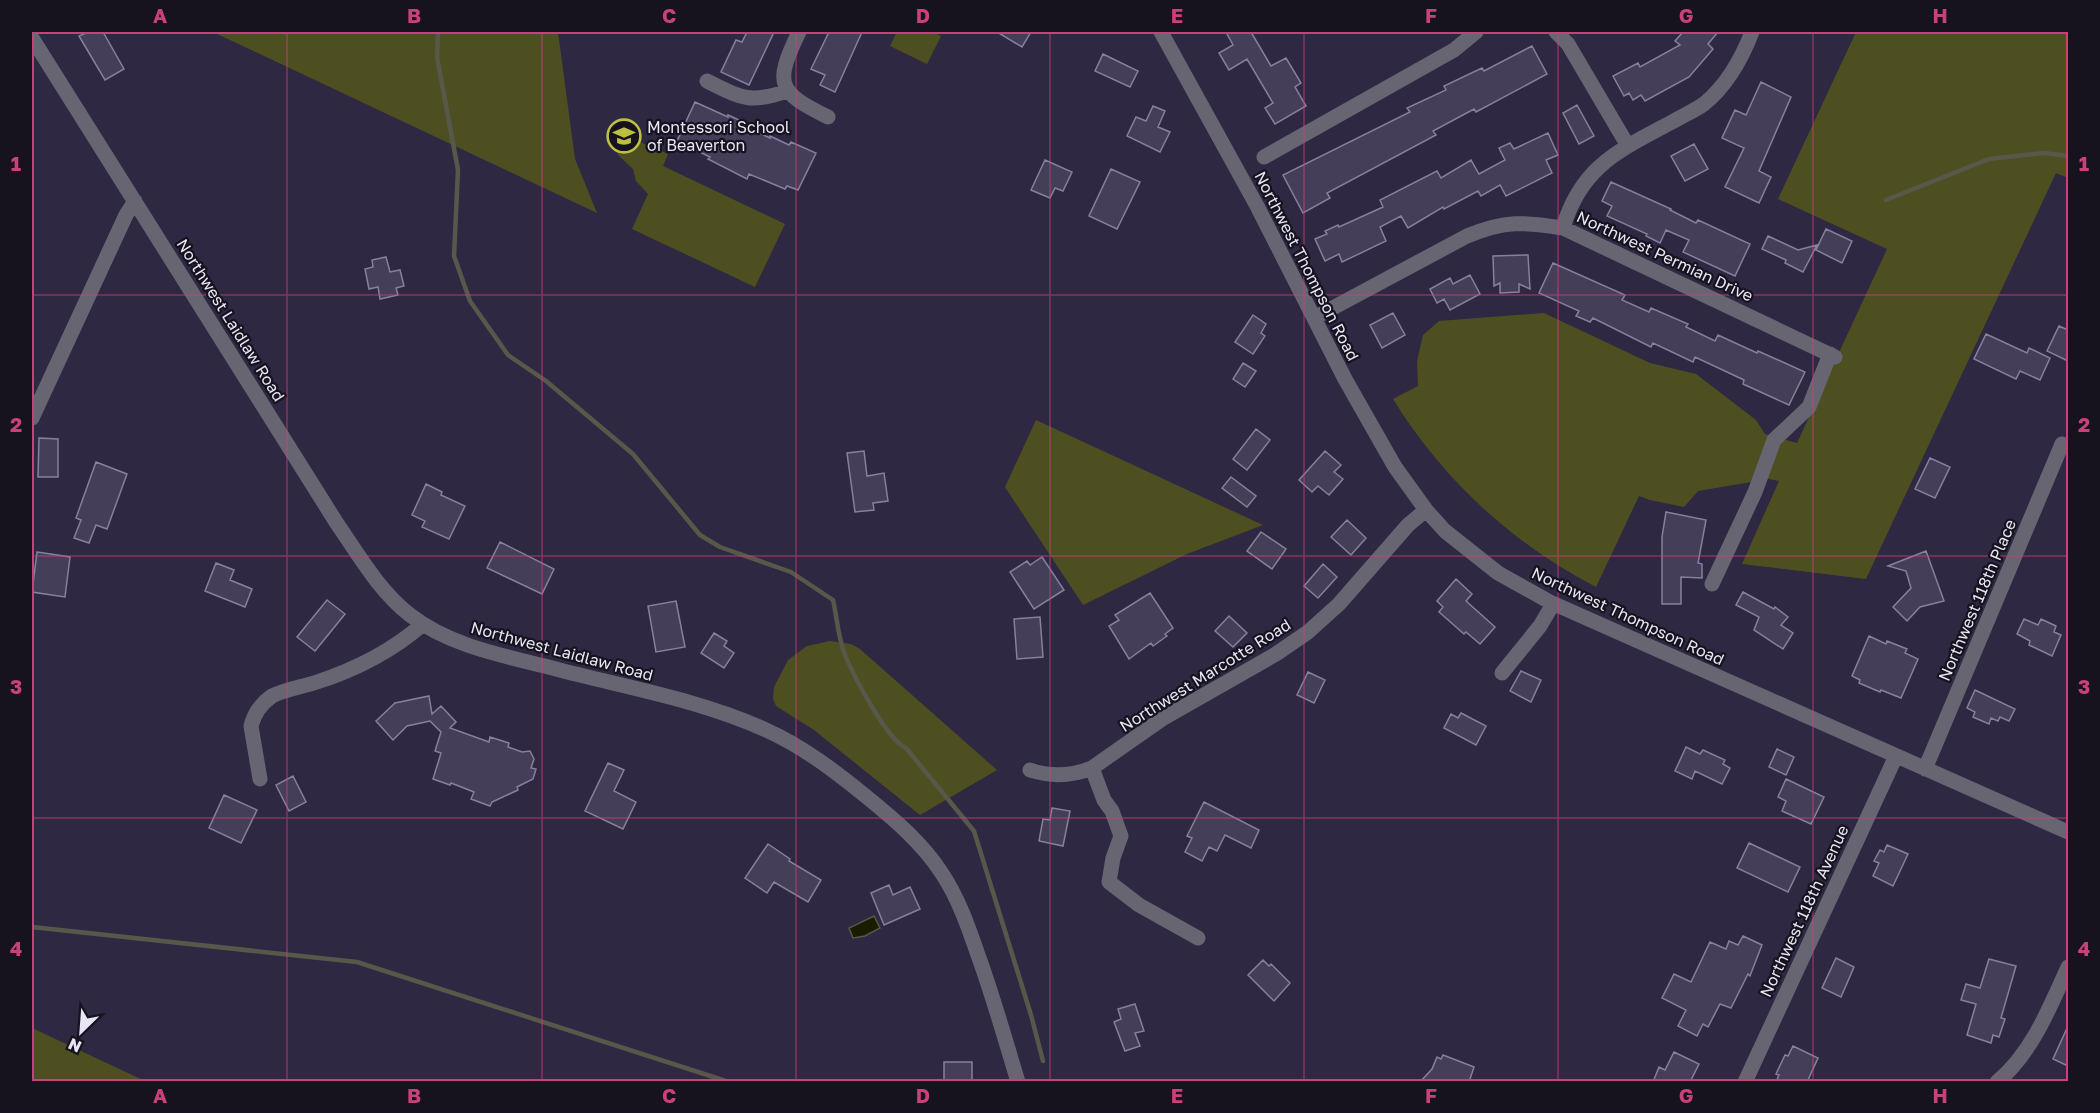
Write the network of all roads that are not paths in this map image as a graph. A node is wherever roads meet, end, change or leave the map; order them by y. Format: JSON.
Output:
{"nodes":[{"id":1,"x":799,"y":32,"type":"edge"},
{"id":2,"x":1161,"y":32,"type":"edge"},
{"id":3,"x":1476,"y":32,"type":"edge"},
{"id":4,"x":1556,"y":32,"type":"edge"},
{"id":5,"x":1752,"y":32,"type":"edge"},
{"id":6,"x":32,"y":38,"type":"edge"},
{"id":7,"x":707,"y":81,"type":"dead end"},
{"id":8,"x":787,"y":91,"type":"junction"},
{"id":9,"x":828,"y":117,"type":"dead end"},
{"id":10,"x":1628,"y":146,"type":"junction"},
{"id":11,"x":1264,"y":157,"type":"dead end"},
{"id":12,"x":135,"y":201,"type":"junction"},
{"id":13,"x":1563,"y":228,"type":"junction"},
{"id":14,"x":1314,"y":318,"type":"junction"},
{"id":15,"x":32,"y":418,"type":"edge"},
{"id":16,"x":2062,"y":444,"type":"dead end"},
{"id":17,"x":1426,"y":510,"type":"junction"},
{"id":18,"x":1712,"y":584,"type":"dead end"},
{"id":19,"x":1553,"y":604,"type":"junction"},
{"id":20,"x":423,"y":624,"type":"junction"},
{"id":21,"x":1502,"y":673,"type":"dead end"},
{"id":22,"x":1896,"y":756,"type":"junction"},
{"id":23,"x":1092,"y":768,"type":"junction"},
{"id":24,"x":1925,"y":769,"type":"junction"},
{"id":25,"x":1030,"y":770,"type":"dead end"},
{"id":26,"x":260,"y":779,"type":"dead end"},
{"id":27,"x":2068,"y":832,"type":"edge"},
{"id":28,"x":1198,"y":938,"type":"dead end"},
{"id":29,"x":2068,"y":967,"type":"edge"},
{"id":30,"x":1018,"y":1082,"type":"edge"},
{"id":31,"x":1744,"y":1082,"type":"edge"},
{"id":32,"x":1997,"y":1082,"type":"edge"}],
"edges":[{"from":1,"to":8,"type":"street"},
{"from":2,"to":14,"type":"street","name":"Northwest Thompson Road"},
{"from":3,"to":11,"type":"street"},
{"from":4,"to":10,"type":"street"},
{"from":5,"to":10,"type":"street"},
{"from":6,"to":12,"type":"street","name":"Northwest Laidlaw Road"},
{"from":7,"to":8,"type":"street"},
{"from":8,"to":9,"type":"street"},
{"from":10,"to":13,"type":"street"},
{"from":12,"to":15,"type":"street"},
{"from":12,"to":20,"type":"street","name":"Northwest Laidlaw Road"},
{"from":13,"to":14,"type":"street","name":"Northwest Permian Drive"},
{"from":13,"to":18,"type":"street","name":"Northwest Permian Drive"},
{"from":14,"to":17,"type":"street","name":"Northwest Thompson Road"},
{"from":16,"to":24,"type":"street","name":"Northwest 118th Place"},
{"from":17,"to":19,"type":"street","name":"Northwest Thompson Road"},
{"from":17,"to":23,"type":"street","name":"Northwest Marcotte Road"},
{"from":19,"to":21,"type":"street"},
{"from":19,"to":22,"type":"street","name":"Northwest Thompson Road"},
{"from":20,"to":26,"type":"street"},
{"from":20,"to":30,"type":"street","name":"Northwest Laidlaw Road"},
{"from":22,"to":24,"type":"street","name":"Northwest Thompson Road"},
{"from":22,"to":31,"type":"street","name":"Northwest 118th Avenue"},
{"from":23,"to":25,"type":"street","name":"Northwest Marcotte Road"},
{"from":23,"to":28,"type":"street"},
{"from":24,"to":27,"type":"street","name":"Northwest Thompson Road"},
{"from":29,"to":32,"type":"street"}]}
